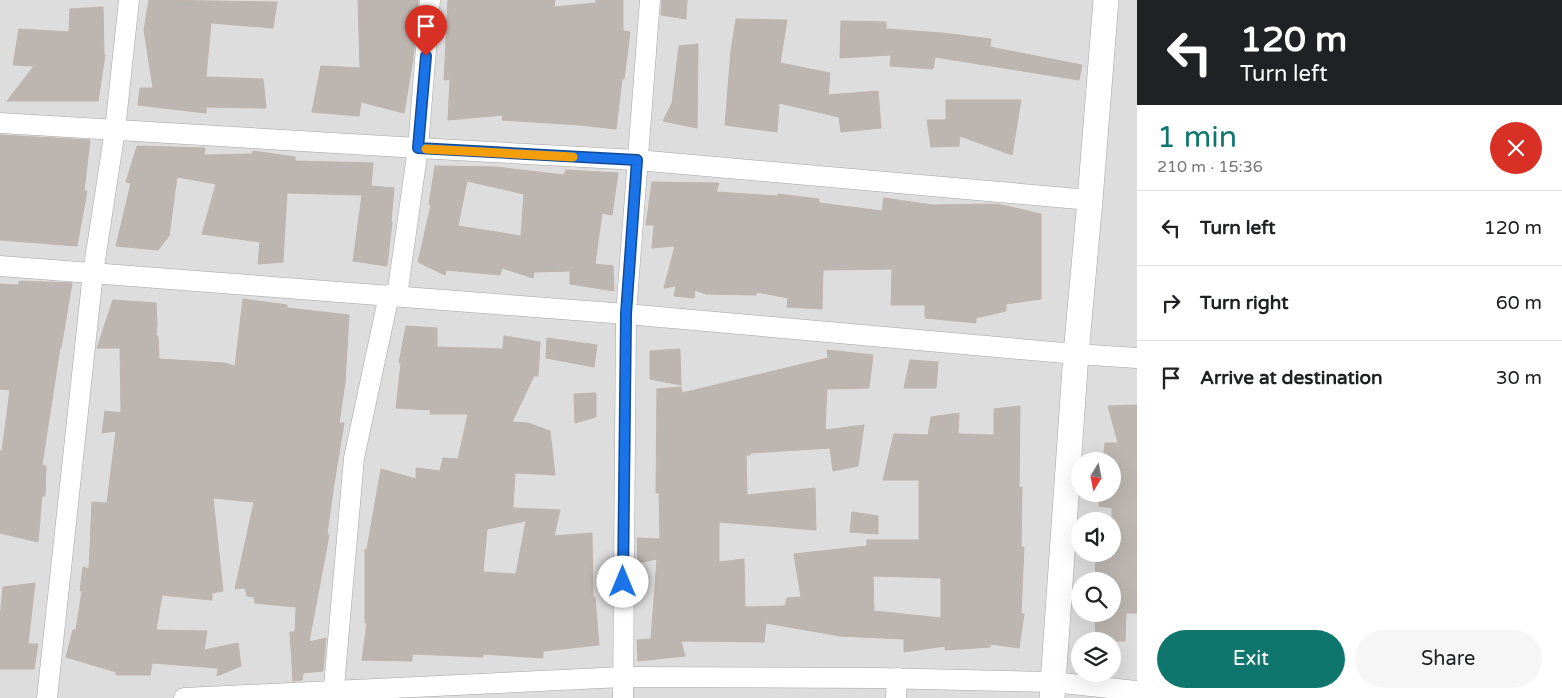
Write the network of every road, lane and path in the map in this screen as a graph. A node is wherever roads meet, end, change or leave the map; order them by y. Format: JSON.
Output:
{"nodes":[{"id":1,"x":128,"y":0,"type":"edge"},
{"id":2,"x":430,"y":0,"type":"edge"},
{"id":3,"x":650,"y":0,"type":"edge"},
{"id":4,"x":1106,"y":0,"type":"edge"},
{"id":5,"x":0,"y":122,"type":"edge"},
{"id":6,"x":115,"y":130,"type":"junction"},
{"id":7,"x":418,"y":148,"type":"junction"},
{"id":8,"x":637,"y":160,"type":"junction"},
{"id":9,"x":1090,"y":200,"type":"junction"},
{"id":10,"x":0,"y":266,"type":"edge"},
{"id":11,"x":93,"y":273,"type":"junction"},
{"id":12,"x":393,"y":296,"type":"junction"},
{"id":13,"x":626,"y":314,"type":"junction"},
{"id":14,"x":1076,"y":354,"type":"junction"},
{"id":15,"x":1137,"y":358,"type":"edge"},
{"id":16,"x":622,"y":677,"type":"junction"},
{"id":17,"x":896,"y":688,"type":"edge"},
{"id":18,"x":1052,"y":690,"type":"edge"},
{"id":19,"x":1137,"y":691,"type":"edge"},
{"id":20,"x":333,"y":695,"type":"edge"},
{"id":21,"x":46,"y":698,"type":"edge"},
{"id":22,"x":184,"y":698,"type":"edge"},
{"id":23,"x":623,"y":698,"type":"edge"}],
"edges":[{"from":1,"to":6,"type":"street"},
{"from":2,"to":7,"type":"street"},
{"from":3,"to":8,"type":"street"},
{"from":4,"to":9,"type":"street"},
{"from":5,"to":6,"type":"street"},
{"from":6,"to":7,"type":"street"},
{"from":6,"to":11,"type":"street"},
{"from":7,"to":8,"type":"street"},
{"from":7,"to":12,"type":"street"},
{"from":8,"to":9,"type":"street"},
{"from":8,"to":13,"type":"street"},
{"from":9,"to":14,"type":"street"},
{"from":10,"to":11,"type":"street"},
{"from":11,"to":12,"type":"street"},
{"from":11,"to":21,"type":"street"},
{"from":12,"to":13,"type":"street"},
{"from":12,"to":20,"type":"street"},
{"from":13,"to":14,"type":"street"},
{"from":13,"to":16,"type":"street"},
{"from":14,"to":15,"type":"street"},
{"from":14,"to":18,"type":"street"},
{"from":16,"to":17,"type":"street"},
{"from":16,"to":20,"type":"street"},
{"from":16,"to":23,"type":"street"},
{"from":17,"to":18,"type":"street"},
{"from":18,"to":19,"type":"street"},
{"from":20,"to":22,"type":"street"}]}
